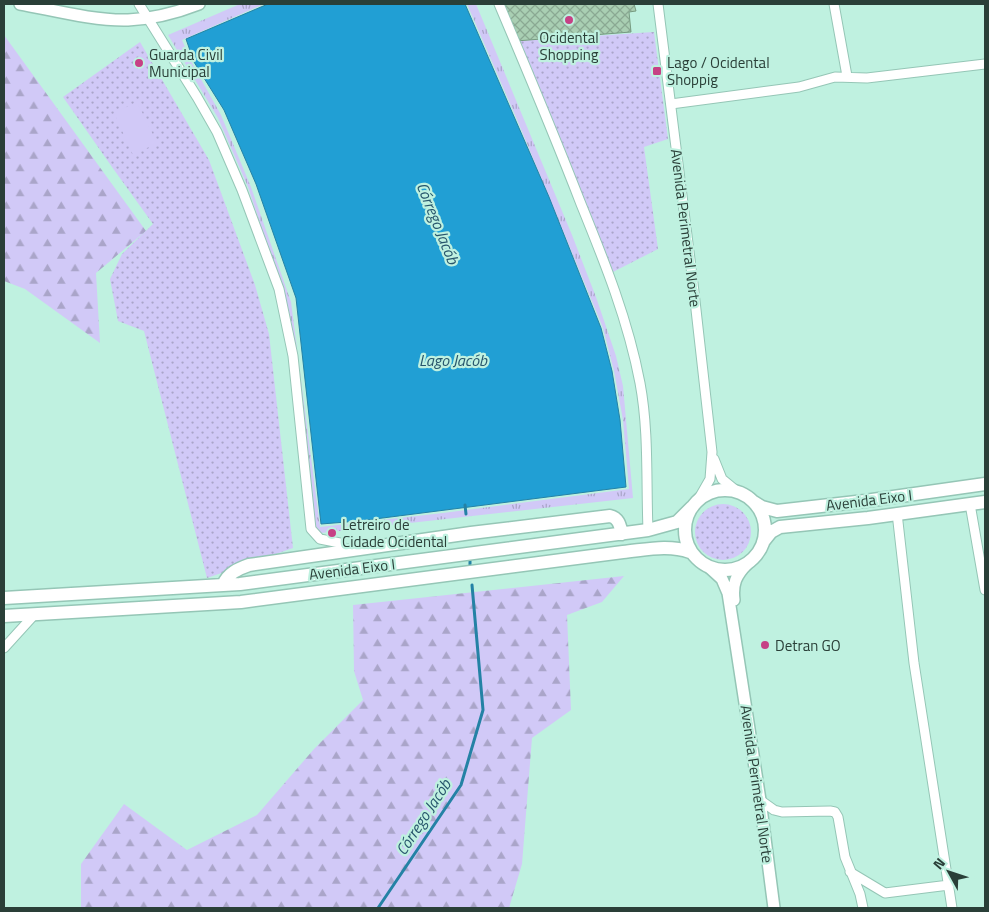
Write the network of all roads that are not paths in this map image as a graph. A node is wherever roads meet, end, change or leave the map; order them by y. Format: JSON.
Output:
{"nodes":[{"id":1,"x":20,"y":4,"type":"edge"},
{"id":2,"x":139,"y":4,"type":"edge"},
{"id":3,"x":199,"y":4,"type":"edge"},
{"id":4,"x":499,"y":4,"type":"edge"},
{"id":5,"x":658,"y":4,"type":"edge"},
{"id":6,"x":834,"y":4,"type":"edge"},
{"id":7,"x":148,"y":18,"type":"junction"},
{"id":8,"x":985,"y":64,"type":"edge"},
{"id":9,"x":847,"y":76,"type":"junction"},
{"id":10,"x":671,"y":104,"type":"junction"},
{"id":11,"x":712,"y":452,"type":"junction"},
{"id":12,"x":985,"y":484,"type":"edge"},
{"id":13,"x":739,"y":493,"type":"junction"},
{"id":14,"x":754,"y":502,"type":"junction"},
{"id":15,"x":985,"y":502,"type":"edge"},
{"id":16,"x":695,"y":504,"type":"junction"},
{"id":17,"x":970,"y":504,"type":"junction"},
{"id":18,"x":897,"y":513,"type":"junction"},
{"id":19,"x":648,"y":530,"type":"junction"},
{"id":20,"x":622,"y":534,"type":"junction"},
{"id":21,"x":763,"y":542,"type":"junction"},
{"id":22,"x":345,"y":551,"type":"junction"},
{"id":23,"x":690,"y":552,"type":"junction"},
{"id":24,"x":747,"y":564,"type":"junction"},
{"id":25,"x":710,"y":568,"type":"junction"},
{"id":26,"x":223,"y":585,"type":"junction"},
{"id":27,"x":985,"y":590,"type":"edge"},
{"id":28,"x":4,"y":598,"type":"edge"},
{"id":29,"x":34,"y":614,"type":"junction"},
{"id":30,"x":4,"y":616,"type":"edge"},
{"id":31,"x":4,"y":648,"type":"edge"},
{"id":32,"x":738,"y":659,"type":"junction"},
{"id":33,"x":760,"y":800,"type":"junction"},
{"id":34,"x":850,"y":872,"type":"junction"},
{"id":35,"x":949,"y":885,"type":"junction"},
{"id":36,"x":774,"y":908,"type":"edge"},
{"id":37,"x":863,"y":908,"type":"edge"},
{"id":38,"x":952,"y":908,"type":"edge"}],
"edges":[{"from":1,"to":7,"type":"street"},
{"from":2,"to":7,"type":"street"},
{"from":3,"to":7,"type":"street"},
{"from":4,"to":19,"type":"street"},
{"from":5,"to":10,"type":"street","name":"Avenida Perimetral Norte"},
{"from":6,"to":9,"type":"street"},
{"from":7,"to":22,"type":"street"},
{"from":8,"to":9,"type":"street"},
{"from":9,"to":10,"type":"street"},
{"from":10,"to":11,"type":"street","name":"Avenida Perimetral Norte"},
{"from":11,"to":13,"type":"street","name":"Avenida Perimetral Norte"},
{"from":11,"to":16,"type":"street","name":"Avenida Perimetral Norte"},
{"from":12,"to":14,"type":"main road","name":"Avenida Eixo I"},
{"from":13,"to":14,"type":"main road"},
{"from":13,"to":16,"type":"main road"},
{"from":14,"to":21,"type":"main road"},
{"from":15,"to":17,"type":"main road","name":"Avenida Eixo I"},
{"from":16,"to":19,"type":"main road","name":"Avenida Eixo I"},
{"from":16,"to":23,"type":"main road"},
{"from":17,"to":18,"type":"main road","name":"Avenida Eixo I"},
{"from":17,"to":27,"type":"street"},
{"from":18,"to":21,"type":"main road","name":"Avenida Eixo I"},
{"from":18,"to":35,"type":"street"},
{"from":19,"to":20,"type":"main road","name":"Avenida Eixo I"},
{"from":20,"to":22,"type":"main road"},
{"from":20,"to":26,"type":"main road","name":"Avenida Eixo I"},
{"from":21,"to":24,"type":"main road"},
{"from":22,"to":26,"type":"main road"},
{"from":23,"to":25,"type":"main road"},
{"from":23,"to":29,"type":"main road","name":"Avenida Eixo I"},
{"from":24,"to":25,"type":"main road"},
{"from":24,"to":32,"type":"street","name":"Avenida Perimetral Norte"},
{"from":25,"to":32,"type":"street","name":"Avenida Perimetral Norte"},
{"from":26,"to":28,"type":"main road","name":"Avenida Eixo I"},
{"from":29,"to":30,"type":"main road","name":"Avenida Eixo I"},
{"from":29,"to":31,"type":"street"},
{"from":32,"to":33,"type":"street","name":"Avenida Perimetral Norte"},
{"from":33,"to":34,"type":"street"},
{"from":33,"to":36,"type":"street","name":"Avenida Perimetral Norte"},
{"from":34,"to":35,"type":"street"},
{"from":34,"to":37,"type":"street"},
{"from":35,"to":38,"type":"street"}]}
